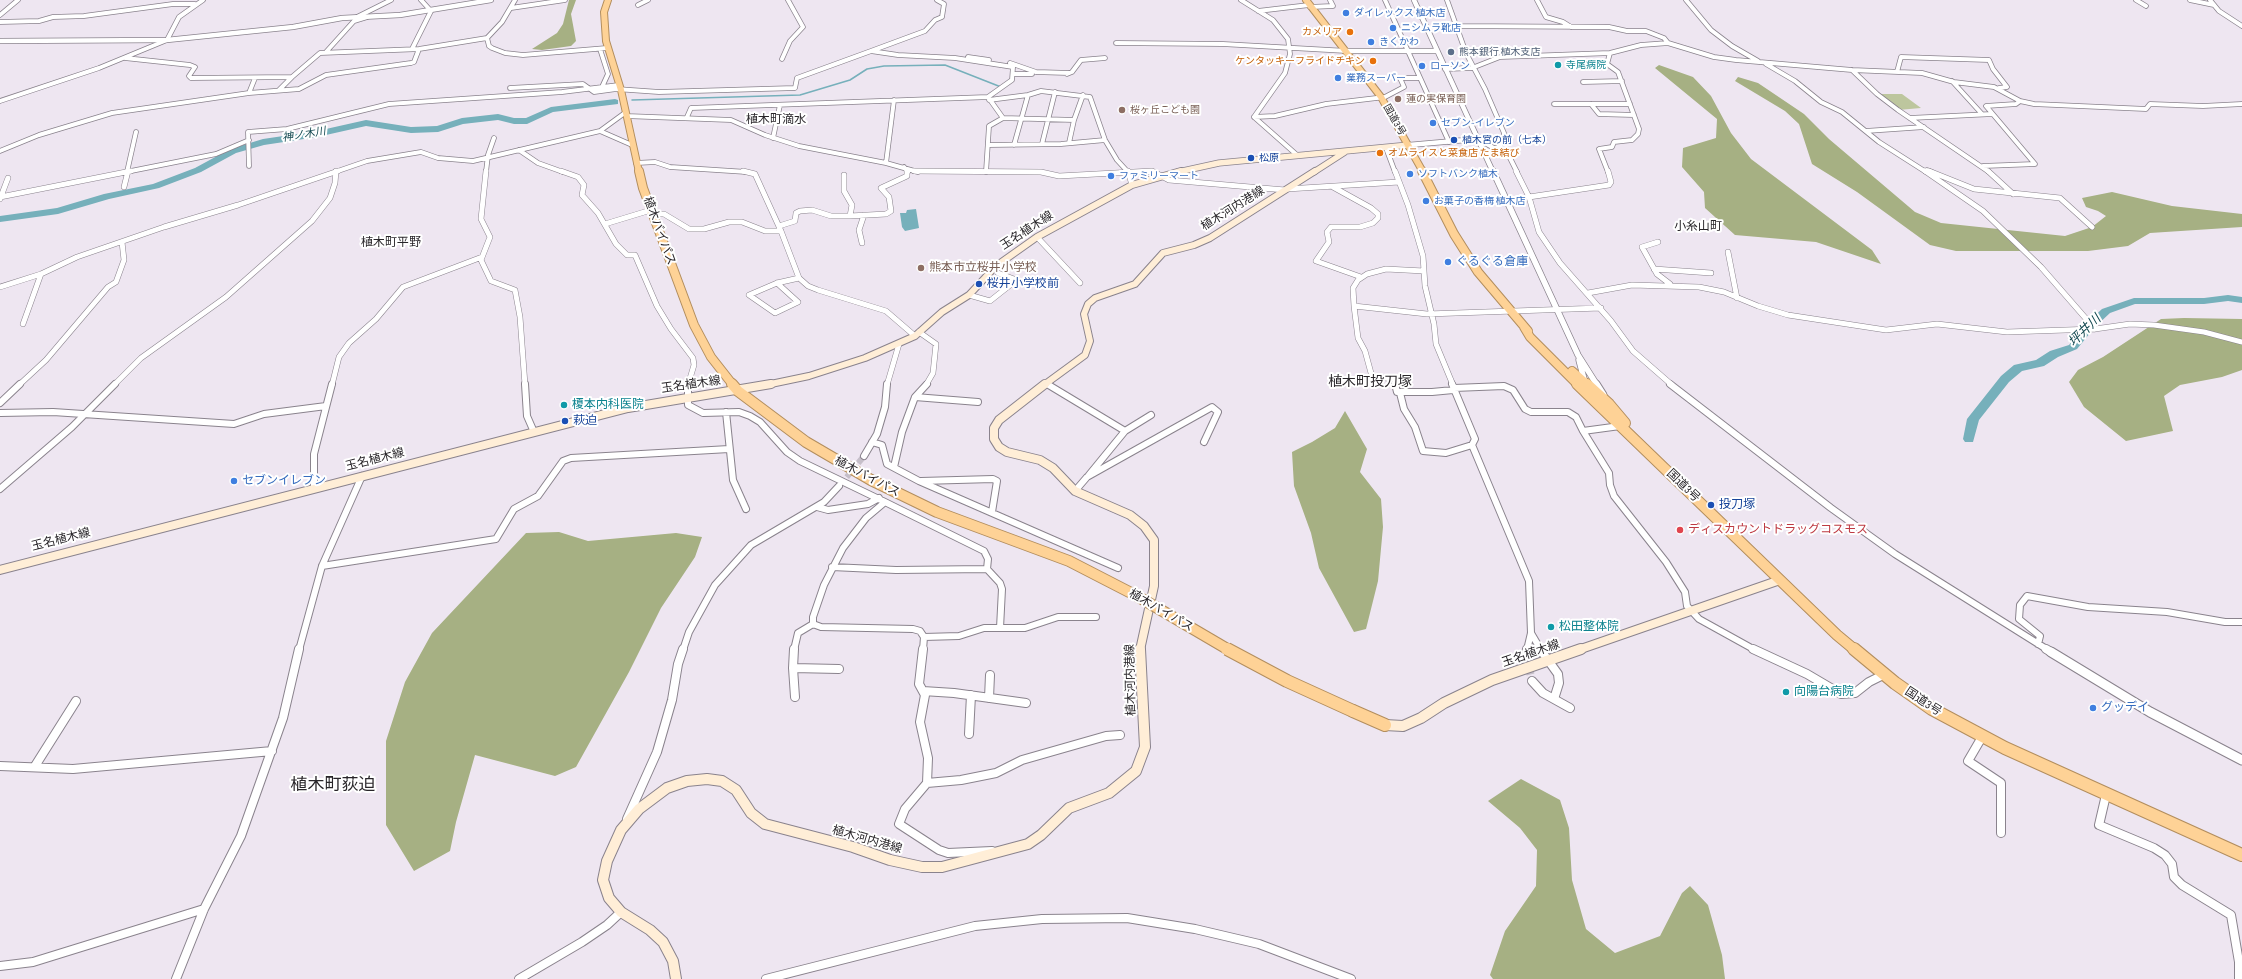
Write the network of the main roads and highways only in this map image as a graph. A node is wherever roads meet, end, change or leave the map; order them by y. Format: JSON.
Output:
{"nodes":[{"id":1,"x":608,"y":0,"type":"edge"},
{"id":2,"x":1310,"y":4,"type":"edge"},
{"id":3,"x":1409,"y":145,"type":"junction"},
{"id":4,"x":1345,"y":152,"type":"junction"},
{"id":5,"x":1524,"y":327,"type":"junction"},
{"id":6,"x":738,"y":391,"type":"junction"},
{"id":7,"x":1662,"y":465,"type":"junction"},
{"id":8,"x":0,"y":570,"type":"edge"},
{"id":9,"x":1780,"y":580,"type":"junction"},
{"id":10,"x":1385,"y":725,"type":"joint"},
{"id":11,"x":2242,"y":855,"type":"edge"},
{"id":12,"x":676,"y":979,"type":"edge"}],
"edges":[{"from":1,"to":6,"type":"highway","name":"植木バイパス"},
{"from":2,"to":3,"type":"highway","name":"国道3号"},
{"from":3,"to":4,"type":"main road","name":"植木河内港線"},
{"from":3,"to":5,"type":"highway","name":"国道3号"},
{"from":4,"to":6,"type":"main road","name":"玉名植木線"},
{"from":4,"to":12,"type":"main road","name":"植木河内港線"},
{"from":5,"to":7,"type":"highway","name":"国道3号"},
{"from":5,"to":7,"type":"highway","name":"国道3号"},
{"from":6,"to":8,"type":"main road","name":"玉名植木線"},
{"from":6,"to":10,"type":"highway","name":"植木バイパス","bridge":true},
{"from":7,"to":9,"type":"highway","name":"国道3号"},
{"from":9,"to":10,"type":"main road","name":"玉名植木線"},
{"from":9,"to":11,"type":"highway","name":"国道3号"}]}
